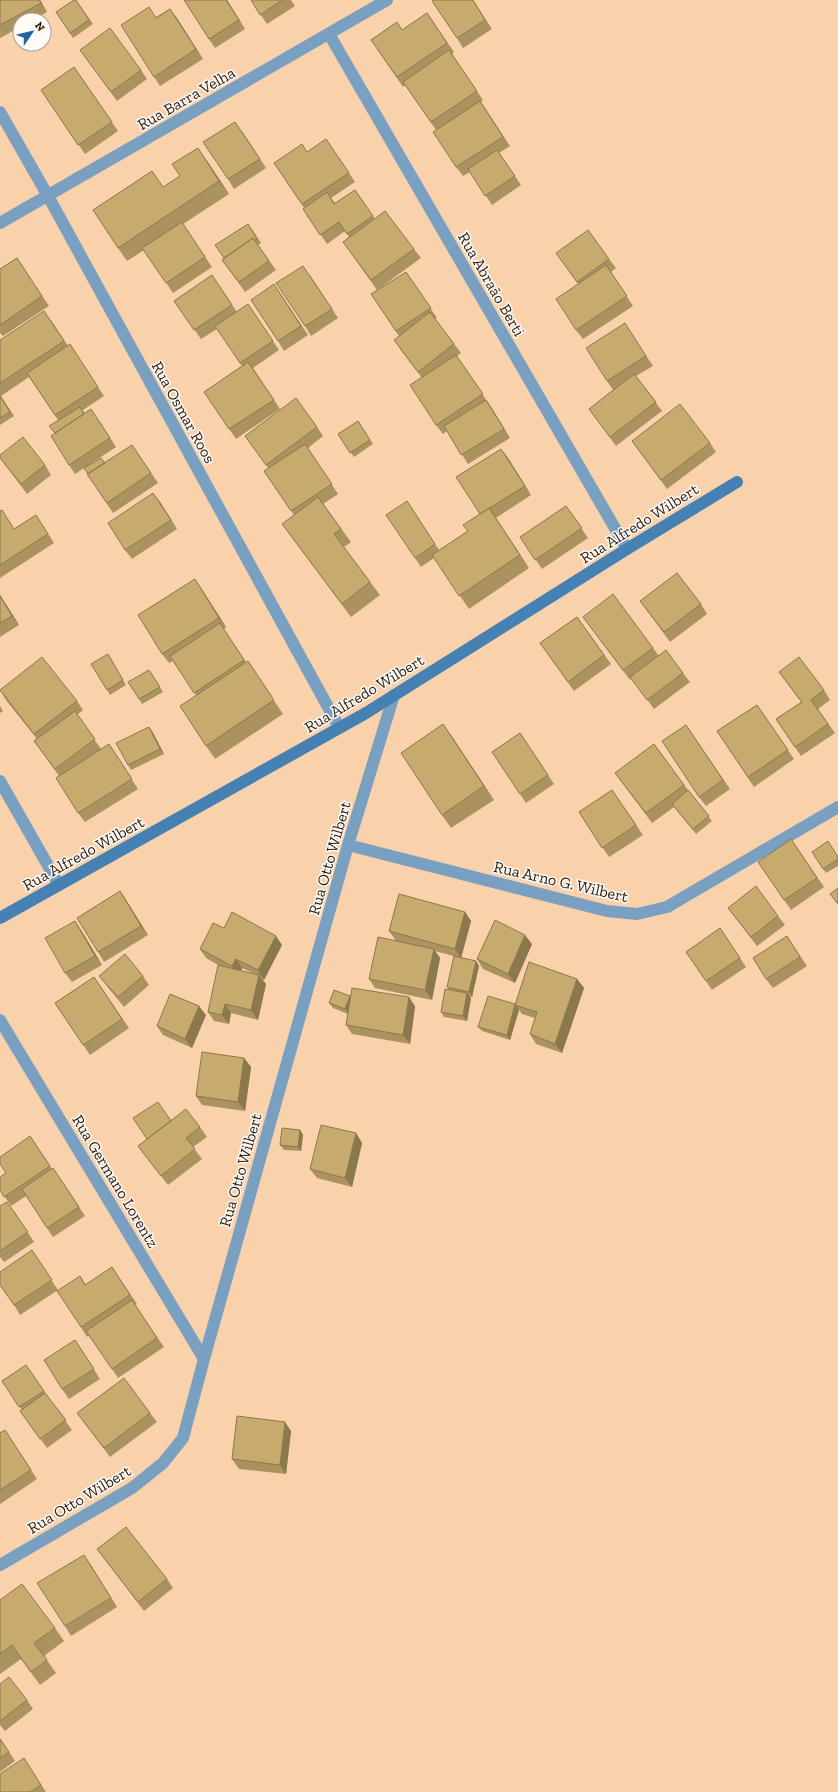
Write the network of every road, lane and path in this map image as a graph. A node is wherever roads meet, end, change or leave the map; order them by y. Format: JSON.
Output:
{"nodes":[{"id":1,"x":387,"y":0,"type":"edge"},
{"id":2,"x":329,"y":34,"type":"junction"},
{"id":3,"x":0,"y":112,"type":"edge"},
{"id":4,"x":48,"y":196,"type":"junction"},
{"id":5,"x":0,"y":223,"type":"edge"},
{"id":6,"x":737,"y":482,"type":"dead end"},
{"id":7,"x":627,"y":549,"type":"junction"},
{"id":8,"x":394,"y":695,"type":"junction"},
{"id":9,"x":339,"y":727,"type":"junction"},
{"id":10,"x":0,"y":781,"type":"edge"},
{"id":11,"x":838,"y":807,"type":"edge"},
{"id":12,"x":348,"y":845,"type":"junction"},
{"id":13,"x":59,"y":885,"type":"junction"},
{"id":14,"x":0,"y":918,"type":"edge"},
{"id":15,"x":0,"y":1020,"type":"edge"},
{"id":16,"x":204,"y":1359,"type":"junction"},
{"id":17,"x":0,"y":1565,"type":"edge"}],
"edges":[{"from":1,"to":2,"type":"street","name":"Rua Barra Velha"},
{"from":2,"to":4,"type":"street","name":"Rua Barra Velha"},
{"from":2,"to":7,"type":"street","name":"Rua Abraão Berti"},
{"from":3,"to":4,"type":"street","name":"Rua Osmar Roos"},
{"from":4,"to":5,"type":"street","name":"Rua Barra Velha"},
{"from":4,"to":9,"type":"street","name":"Rua Osmar Roos"},
{"from":6,"to":7,"type":"street","name":"Rua Alfredo Wilbert"},
{"from":7,"to":8,"type":"street","name":"Rua Alfredo Wilbert"},
{"from":8,"to":9,"type":"street","name":"Rua Alfredo Wilbert"},
{"from":8,"to":12,"type":"street","name":"Rua Otto Wilbert"},
{"from":9,"to":13,"type":"street","name":"Rua Alfredo Wilbert"},
{"from":10,"to":13,"type":"street"},
{"from":11,"to":12,"type":"street","name":"Rua Arno G. Wilbert"},
{"from":12,"to":16,"type":"street","name":"Rua Otto Wilbert"},
{"from":13,"to":14,"type":"street","name":"Rua Alfredo Wilbert"},
{"from":15,"to":16,"type":"street","name":"Rua Germano Lorentz"},
{"from":16,"to":17,"type":"street","name":"Rua Otto Wilbert"}]}
